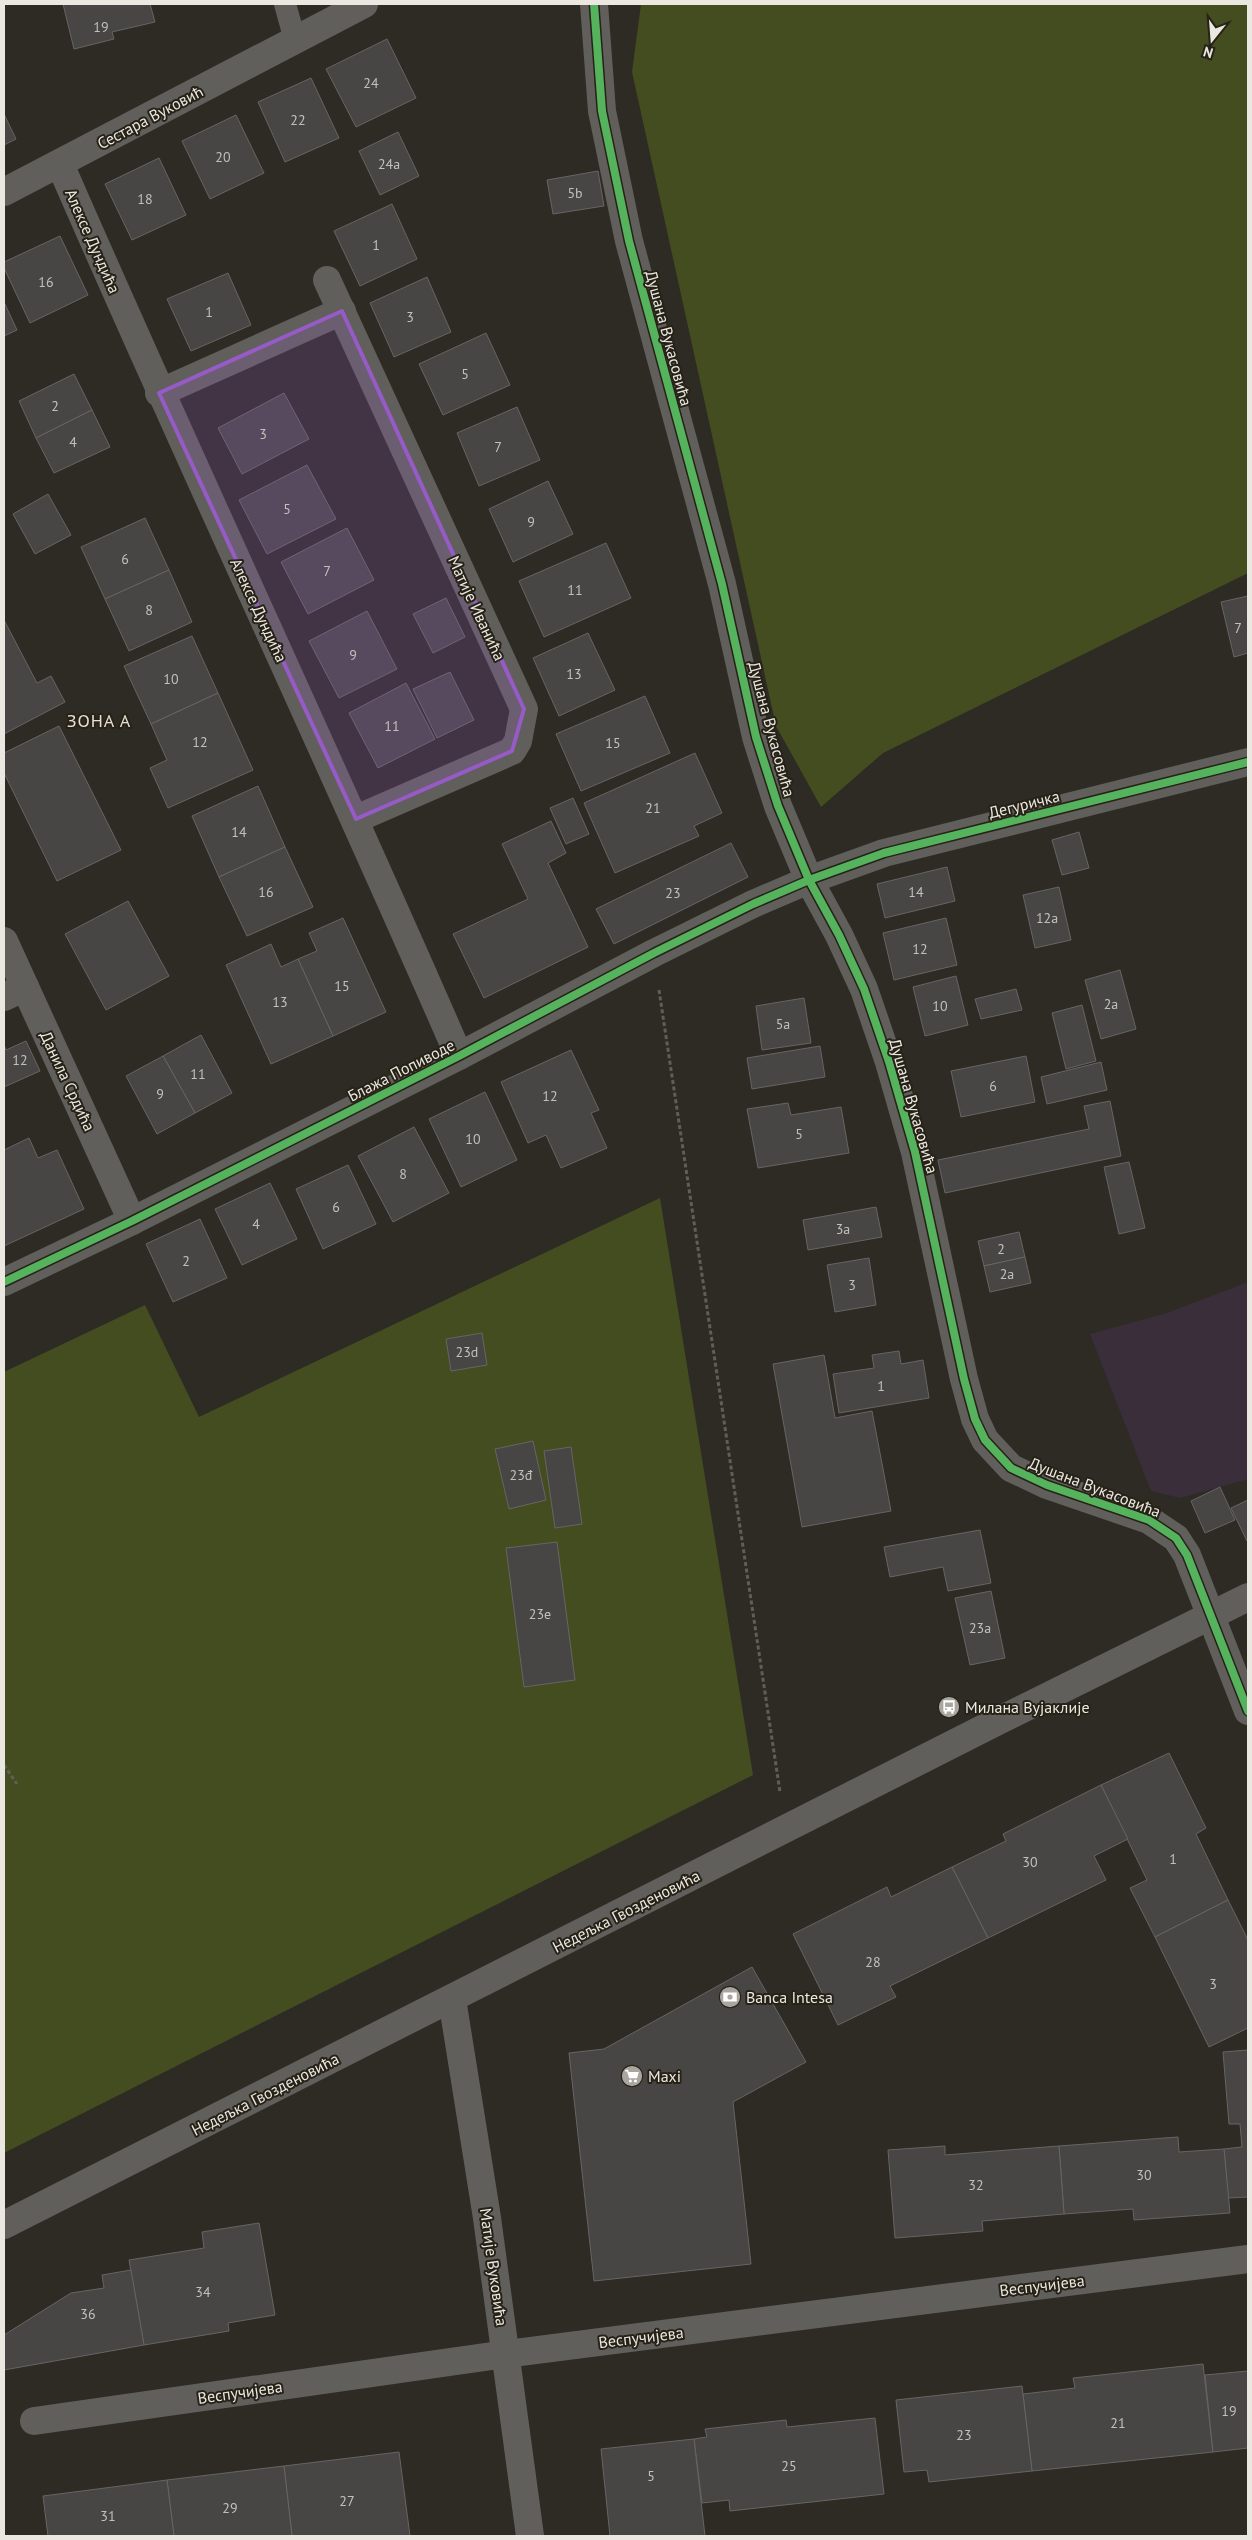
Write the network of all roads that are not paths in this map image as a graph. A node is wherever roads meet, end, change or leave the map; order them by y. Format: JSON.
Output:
{"nodes":[{"id":1,"x":285,"y":4,"type":"edge"},
{"id":2,"x":364,"y":4,"type":"edge"},
{"id":3,"x":594,"y":4,"type":"edge"},
{"id":4,"x":295,"y":40,"type":"junction"},
{"id":5,"x":60,"y":164,"type":"junction"},
{"id":6,"x":4,"y":192,"type":"edge"},
{"id":7,"x":327,"y":280,"type":"dead end"},
{"id":8,"x":342,"y":311,"type":"junction"},
{"id":9,"x":159,"y":393,"type":"junction"},
{"id":10,"x":1248,"y":762,"type":"edge"},
{"id":11,"x":356,"y":819,"type":"junction"},
{"id":12,"x":809,"y":880,"type":"junction"},
{"id":13,"x":4,"y":941,"type":"edge"},
{"id":14,"x":14,"y":992,"type":"edge"},
{"id":15,"x":459,"y":1056,"type":"junction"},
{"id":16,"x":132,"y":1221,"type":"junction"},
{"id":17,"x":4,"y":1282,"type":"edge"},
{"id":18,"x":1248,"y":1597,"type":"edge"},
{"id":19,"x":1210,"y":1615,"type":"junction"},
{"id":20,"x":1248,"y":1711,"type":"edge"},
{"id":21,"x":452,"y":1999,"type":"junction"},
{"id":22,"x":4,"y":2225,"type":"edge"},
{"id":23,"x":1248,"y":2258,"type":"edge"},
{"id":24,"x":506,"y":2354,"type":"junction"},
{"id":25,"x":34,"y":2422,"type":"dead end"},
{"id":26,"x":530,"y":2536,"type":"edge"}],
"edges":[{"from":1,"to":4,"type":"lane"},
{"from":2,"to":4,"type":"street","name":"Сестара Вуковић"},
{"from":3,"to":12,"type":"street","name":"Душана Вукасовића"},
{"from":4,"to":5,"type":"street","name":"Сестара Вуковић"},
{"from":5,"to":6,"type":"street","name":"Сестара Вуковић"},
{"from":5,"to":9,"type":"street","name":"Алексе Дундића"},
{"from":7,"to":8,"type":"street","name":"Матије Иванића"},
{"from":8,"to":9,"type":"street"},
{"from":8,"to":11,"type":"street","name":"Матије Иванића"},
{"from":9,"to":11,"type":"street","name":"Алексе Дундића"},
{"from":10,"to":12,"type":"street","name":"Дегуричка"},
{"from":11,"to":15,"type":"street","name":"Алексе Дундића"},
{"from":12,"to":15,"type":"street","name":"Блажа Попиводе"},
{"from":12,"to":19,"type":"street","name":"Душана Вукасовића"},
{"from":13,"to":14,"type":"street","name":"Данила Срдића"},
{"from":14,"to":16,"type":"street","name":"Данила Срдића"},
{"from":15,"to":16,"type":"street","name":"Блажа Попиводе"},
{"from":16,"to":17,"type":"street","name":"Блажа Попиводе"},
{"from":18,"to":19,"type":"street","name":"Недељка Гвозденовића"},
{"from":19,"to":20,"type":"street"},
{"from":19,"to":21,"type":"street","name":"Недељка Гвозденовића"},
{"from":21,"to":22,"type":"street","name":"Недељка Гвозденовића"},
{"from":21,"to":24,"type":"street","name":"Матије Вуковића"},
{"from":23,"to":24,"type":"street","name":"Веспучијева"},
{"from":24,"to":25,"type":"street","name":"Веспучијева"},
{"from":24,"to":26,"type":"street","name":"Матије Вуковића"}]}
